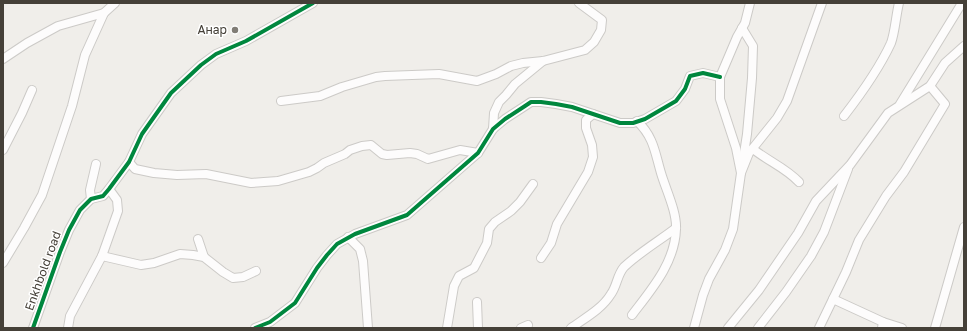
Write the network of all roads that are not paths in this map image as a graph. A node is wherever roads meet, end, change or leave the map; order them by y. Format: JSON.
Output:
{"nodes":[{"id":1,"x":115,"y":3,"type":"edge"},
{"id":2,"x":297,"y":3,"type":"edge"},
{"id":3,"x":313,"y":3,"type":"edge"},
{"id":4,"x":579,"y":3,"type":"edge"},
{"id":5,"x":750,"y":3,"type":"edge"},
{"id":6,"x":822,"y":3,"type":"edge"},
{"id":7,"x":899,"y":3,"type":"edge"},
{"id":8,"x":962,"y":3,"type":"edge"},
{"id":9,"x":298,"y":12,"type":"junction"},
{"id":10,"x":104,"y":13,"type":"junction"},
{"id":11,"x":742,"y":28,"type":"junction"},
{"id":12,"x":964,"y":46,"type":"edge"},
{"id":13,"x":3,"y":59,"type":"edge"},
{"id":14,"x":543,"y":61,"type":"junction"},
{"id":15,"x":720,"y":77,"type":"junction"},
{"id":16,"x":930,"y":86,"type":"junction"},
{"id":17,"x":32,"y":90,"type":"dead end"},
{"id":18,"x":281,"y":101,"type":"dead end"},
{"id":19,"x":899,"y":105,"type":"junction"},
{"id":20,"x":594,"y":114,"type":"junction"},
{"id":21,"x":844,"y":116,"type":"dead end"},
{"id":22,"x":638,"y":121,"type":"junction"},
{"id":23,"x":493,"y":129,"type":"junction"},
{"id":24,"x":753,"y":149,"type":"junction"},
{"id":25,"x":3,"y":150,"type":"edge"},
{"id":26,"x":478,"y":153,"type":"junction"},
{"id":27,"x":129,"y":162,"type":"junction"},
{"id":28,"x":96,"y":164,"type":"dead end"},
{"id":29,"x":850,"y":165,"type":"junction"},
{"id":30,"x":741,"y":173,"type":"junction"},
{"id":31,"x":799,"y":182,"type":"dead end"},
{"id":32,"x":533,"y":184,"type":"dead end"},
{"id":33,"x":109,"y":189,"type":"junction"},
{"id":34,"x":91,"y":199,"type":"junction"},
{"id":35,"x":964,"y":227,"type":"edge"},
{"id":36,"x":676,"y":228,"type":"junction"},
{"id":37,"x":348,"y":237,"type":"junction"},
{"id":38,"x":198,"y":239,"type":"dead end"},
{"id":39,"x":102,"y":256,"type":"junction"},
{"id":40,"x":204,"y":257,"type":"junction"},
{"id":41,"x":541,"y":258,"type":"dead end"},
{"id":42,"x":3,"y":262,"type":"edge"},
{"id":43,"x":256,"y":271,"type":"dead end"},
{"id":44,"x":833,"y":299,"type":"junction"},
{"id":45,"x":477,"y":302,"type":"dead end"},
{"id":46,"x":632,"y":315,"type":"dead end"},
{"id":47,"x":883,"y":325,"type":"edge"},
{"id":48,"x":33,"y":328,"type":"edge"},
{"id":49,"x":68,"y":328,"type":"edge"},
{"id":50,"x":254,"y":328,"type":"edge"},
{"id":51,"x":368,"y":328,"type":"edge"},
{"id":52,"x":447,"y":328,"type":"edge"},
{"id":53,"x":478,"y":328,"type":"edge"},
{"id":54,"x":571,"y":328,"type":"edge"},
{"id":55,"x":694,"y":328,"type":"edge"},
{"id":56,"x":728,"y":328,"type":"edge"},
{"id":57,"x":758,"y":328,"type":"edge"},
{"id":58,"x":819,"y":328,"type":"edge"},
{"id":59,"x":902,"y":328,"type":"edge"},
{"id":60,"x":935,"y":328,"type":"edge"}],
"edges":[{"from":1,"to":10,"type":"street"},
{"from":2,"to":9,"type":"street"},
{"from":3,"to":9,"type":"street","name":"Enkhbold road"},
{"from":4,"to":14,"type":"street"},
{"from":5,"to":11,"type":"street"},
{"from":6,"to":24,"type":"street"},
{"from":7,"to":21,"type":"street"},
{"from":8,"to":19,"type":"street"},
{"from":9,"to":27,"type":"street","name":"Enkhbold road"},
{"from":10,"to":13,"type":"street"},
{"from":10,"to":42,"type":"street"},
{"from":11,"to":15,"type":"street"},
{"from":11,"to":30,"type":"street"},
{"from":12,"to":16,"type":"street"},
{"from":14,"to":18,"type":"street"},
{"from":14,"to":23,"type":"street"},
{"from":15,"to":22,"type":"street"},
{"from":15,"to":30,"type":"street"},
{"from":16,"to":19,"type":"street"},
{"from":16,"to":44,"type":"street"},
{"from":17,"to":25,"type":"street"},
{"from":19,"to":29,"type":"street"},
{"from":20,"to":22,"type":"street"},
{"from":20,"to":23,"type":"street"},
{"from":20,"to":41,"type":"street"},
{"from":22,"to":36,"type":"street"},
{"from":23,"to":26,"type":"street"},
{"from":24,"to":30,"type":"street"},
{"from":24,"to":31,"type":"street"},
{"from":26,"to":27,"type":"street"},
{"from":26,"to":37,"type":"street"},
{"from":27,"to":33,"type":"street","name":"Enkhbold road"},
{"from":28,"to":34,"type":"street"},
{"from":29,"to":56,"type":"street"},
{"from":29,"to":57,"type":"street"},
{"from":30,"to":55,"type":"street"},
{"from":32,"to":52,"type":"street"},
{"from":33,"to":34,"type":"street","name":"Enkhbold road"},
{"from":33,"to":39,"type":"street"},
{"from":34,"to":48,"type":"street","name":"Enkhbold road"},
{"from":35,"to":60,"type":"street"},
{"from":36,"to":46,"type":"street"},
{"from":36,"to":54,"type":"street"},
{"from":37,"to":50,"type":"street"},
{"from":37,"to":51,"type":"street"},
{"from":38,"to":40,"type":"street"},
{"from":39,"to":40,"type":"street"},
{"from":39,"to":49,"type":"street"},
{"from":40,"to":43,"type":"street"},
{"from":44,"to":47,"type":"street"},
{"from":44,"to":58,"type":"street"},
{"from":45,"to":53,"type":"street"},
{"from":47,"to":59,"type":"street"}]}
